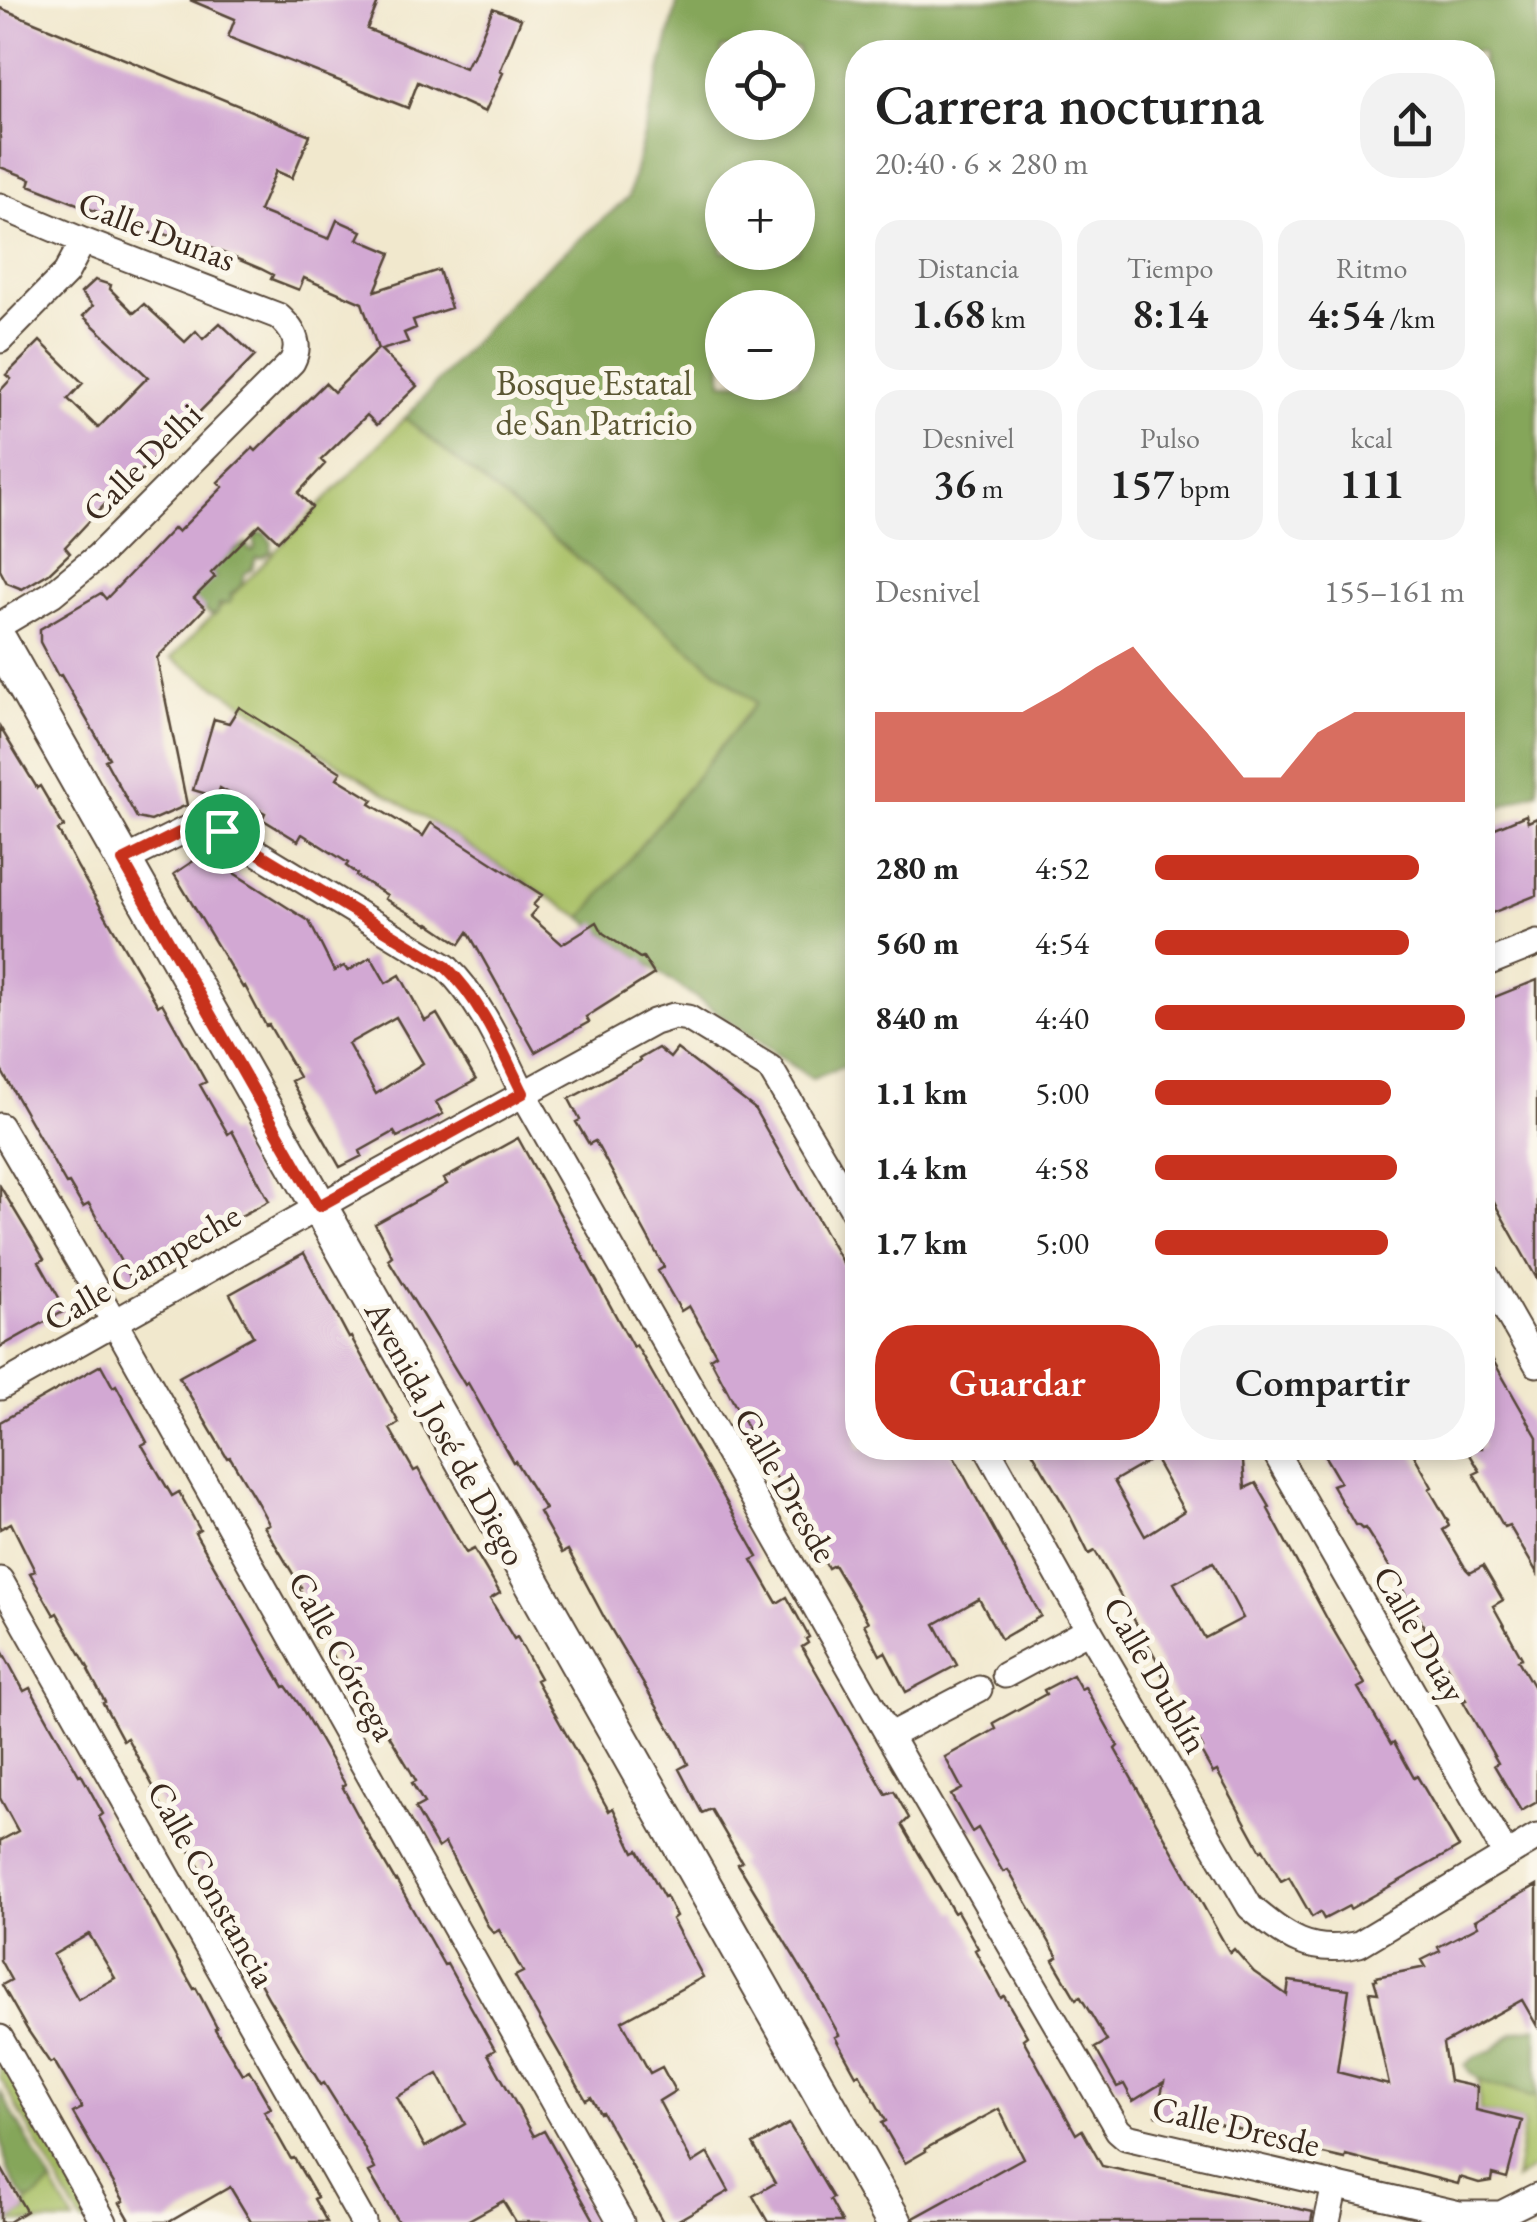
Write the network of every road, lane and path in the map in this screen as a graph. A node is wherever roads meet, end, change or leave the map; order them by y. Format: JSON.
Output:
{"nodes":[{"id":1,"x":0,"y":206,"type":"edge"},
{"id":2,"x":83,"y":241,"type":"junction"},
{"id":3,"x":287,"y":324,"type":"joint"},
{"id":4,"x":0,"y":340,"type":"edge"},
{"id":5,"x":0,"y":625,"type":"edge"},
{"id":6,"x":0,"y":642,"type":"edge"},
{"id":7,"x":123,"y":861,"type":"junction"},
{"id":8,"x":1537,"y":943,"type":"edge"},
{"id":9,"x":1495,"y":960,"type":"edge"},
{"id":10,"x":523,"y":1093,"type":"junction"},
{"id":11,"x":0,"y":1126,"type":"edge"},
{"id":12,"x":845,"y":1195,"type":"edge"},
{"id":13,"x":319,"y":1206,"type":"junction"},
{"id":14,"x":1495,"y":1291,"type":"edge"},
{"id":15,"x":116,"y":1323,"type":"junction"},
{"id":16,"x":1537,"y":1364,"type":"edge"},
{"id":17,"x":0,"y":1388,"type":"edge"},
{"id":18,"x":994,"y":1460,"type":"edge"},
{"id":19,"x":1279,"y":1460,"type":"edge"},
{"id":20,"x":0,"y":1580,"type":"edge"},
{"id":21,"x":1089,"y":1630,"type":"junction"},
{"id":22,"x":1006,"y":1675,"type":"dead end"},
{"id":23,"x":979,"y":1688,"type":"dead end"},
{"id":24,"x":889,"y":1736,"type":"junction"},
{"id":25,"x":1537,"y":1838,"type":"edge"},
{"id":26,"x":1506,"y":1855,"type":"junction"},
{"id":27,"x":0,"y":2038,"type":"edge"},
{"id":28,"x":1335,"y":2185,"type":"junction"},
{"id":29,"x":1537,"y":2196,"type":"edge"},
{"id":30,"x":104,"y":2222,"type":"edge"},
{"id":31,"x":363,"y":2222,"type":"edge"},
{"id":32,"x":622,"y":2222,"type":"edge"},
{"id":33,"x":894,"y":2222,"type":"edge"},
{"id":34,"x":1327,"y":2222,"type":"edge"}],
"edges":[{"from":1,"to":2,"type":"street","name":"Calle Dunas"},
{"from":2,"to":3,"type":"street","name":"Calle Dunas"},
{"from":2,"to":4,"type":"street"},
{"from":3,"to":5,"type":"street","name":"Calle Delhi"},
{"from":6,"to":7,"type":"main road","name":"Avenida José de Diego"},
{"from":7,"to":10,"type":"street","name":"Calle Dresde"},
{"from":7,"to":13,"type":"main road","name":"Avenida José de Diego"},
{"from":8,"to":9,"type":"street"},
{"from":10,"to":12,"type":"street"},
{"from":10,"to":13,"type":"street"},
{"from":10,"to":24,"type":"street","name":"Calle Dresde"},
{"from":11,"to":15,"type":"street","name":"Calle Córcega"},
{"from":13,"to":15,"type":"street","name":"Calle Campeche"},
{"from":13,"to":33,"type":"main road","name":"Avenida José de Diego"},
{"from":14,"to":16,"type":"street"},
{"from":15,"to":17,"type":"street","name":"Calle Campeche"},
{"from":15,"to":32,"type":"street","name":"Calle Córcega"},
{"from":18,"to":21,"type":"street","name":"Calle Dublín"},
{"from":19,"to":26,"type":"street","name":"Calle Duay"},
{"from":20,"to":31,"type":"street","name":"Calle Constancia"},
{"from":21,"to":22,"type":"street"},
{"from":21,"to":26,"type":"street","name":"Calle Dublín"},
{"from":23,"to":24,"type":"street"},
{"from":24,"to":28,"type":"street","name":"Calle Dresde"},
{"from":25,"to":26,"type":"street"},
{"from":27,"to":30,"type":"street"},
{"from":28,"to":29,"type":"street"},
{"from":28,"to":34,"type":"street","name":"Calle Dresde"}]}
